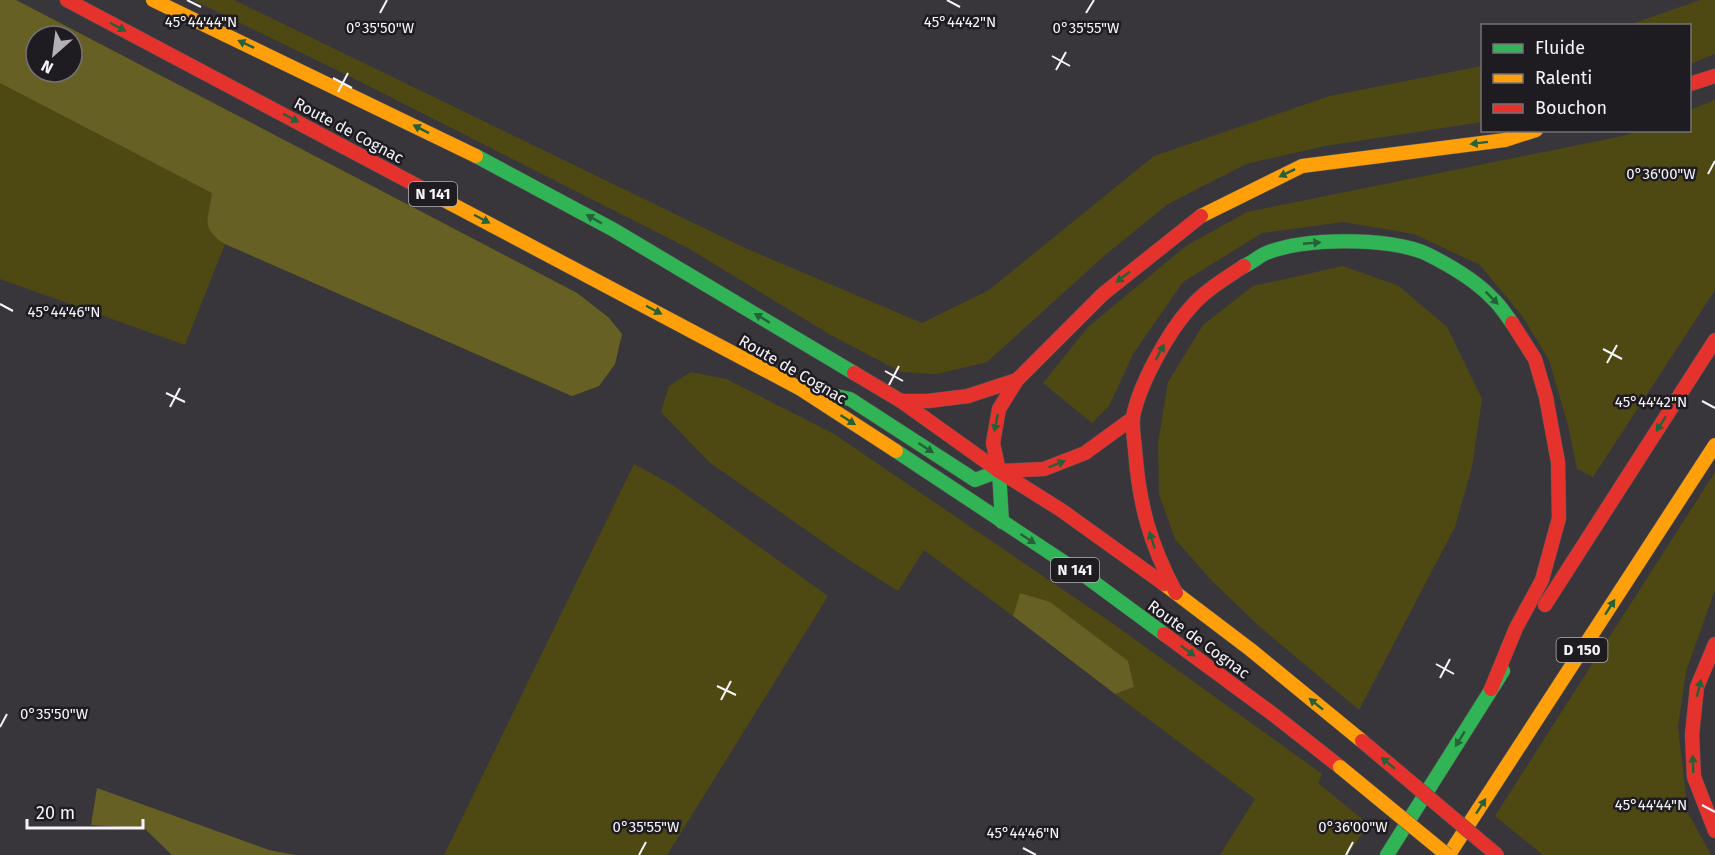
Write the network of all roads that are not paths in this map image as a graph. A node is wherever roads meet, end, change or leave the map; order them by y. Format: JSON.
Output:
{"nodes":[{"id":1,"x":67,"y":0,"type":"edge"},
{"id":2,"x":153,"y":0,"type":"edge"},
{"id":3,"x":1715,"y":76,"type":"edge"},
{"id":4,"x":1691,"y":83,"type":"edge"},
{"id":5,"x":1530,"y":132,"type":"edge"},
{"id":6,"x":1715,"y":340,"type":"edge"},
{"id":7,"x":1017,"y":380,"type":"junction"},
{"id":8,"x":799,"y":388,"type":"junction"},
{"id":9,"x":901,"y":401,"type":"junction"},
{"id":10,"x":1133,"y":418,"type":"junction"},
{"id":11,"x":1715,"y":445,"type":"edge"},
{"id":12,"x":999,"y":471,"type":"junction"},
{"id":13,"x":1002,"y":522,"type":"junction"},
{"id":14,"x":1176,"y":593,"type":"junction"},
{"id":15,"x":1715,"y":644,"type":"edge"},
{"id":16,"x":1491,"y":689,"type":"junction"},
{"id":17,"x":1715,"y":831,"type":"edge"},
{"id":18,"x":1387,"y":855,"type":"edge"},
{"id":19,"x":1448,"y":855,"type":"edge"},
{"id":20,"x":1497,"y":855,"type":"edge"}],
"edges":[{"from":1,"to":8,"type":"main road","name":"Route de Cognac","number":"N 141","one_way":true},
{"from":9,"to":2,"type":"main road","name":"Route de Cognac","number":"N 141","one_way":true},
{"from":3,"to":4,"type":"main road"},
{"from":5,"to":7,"type":"main road","one_way":true},
{"from":6,"to":16,"type":"main road","one_way":true},
{"from":7,"to":9,"type":"main road"},
{"from":7,"to":12,"type":"main road","one_way":true},
{"from":8,"to":12,"type":"main road","one_way":true},
{"from":8,"to":13,"type":"main road","name":"Route de Cognac","number":"N 141","one_way":true},
{"from":9,"to":12,"type":"main road","name":"Route de Cognac","number":"N 141"},
{"from":12,"to":10,"type":"main road","one_way":true},
{"from":14,"to":10,"type":"main road","one_way":true},
{"from":10,"to":16,"type":"main road","one_way":true},
{"from":19,"to":11,"type":"main road","number":"D 150","one_way":true},
{"from":12,"to":13,"type":"main road"},
{"from":12,"to":14,"type":"main road","name":"Route de Cognac","number":"N 141"},
{"from":13,"to":19,"type":"main road","name":"Route de Cognac","number":"N 141","one_way":true,"bridge":true},
{"from":20,"to":14,"type":"main road","name":"Route de Cognac","number":"N 141","one_way":true,"bridge":true},
{"from":17,"to":15,"type":"main road","one_way":true},
{"from":16,"to":18,"type":"main road","one_way":true}]}
